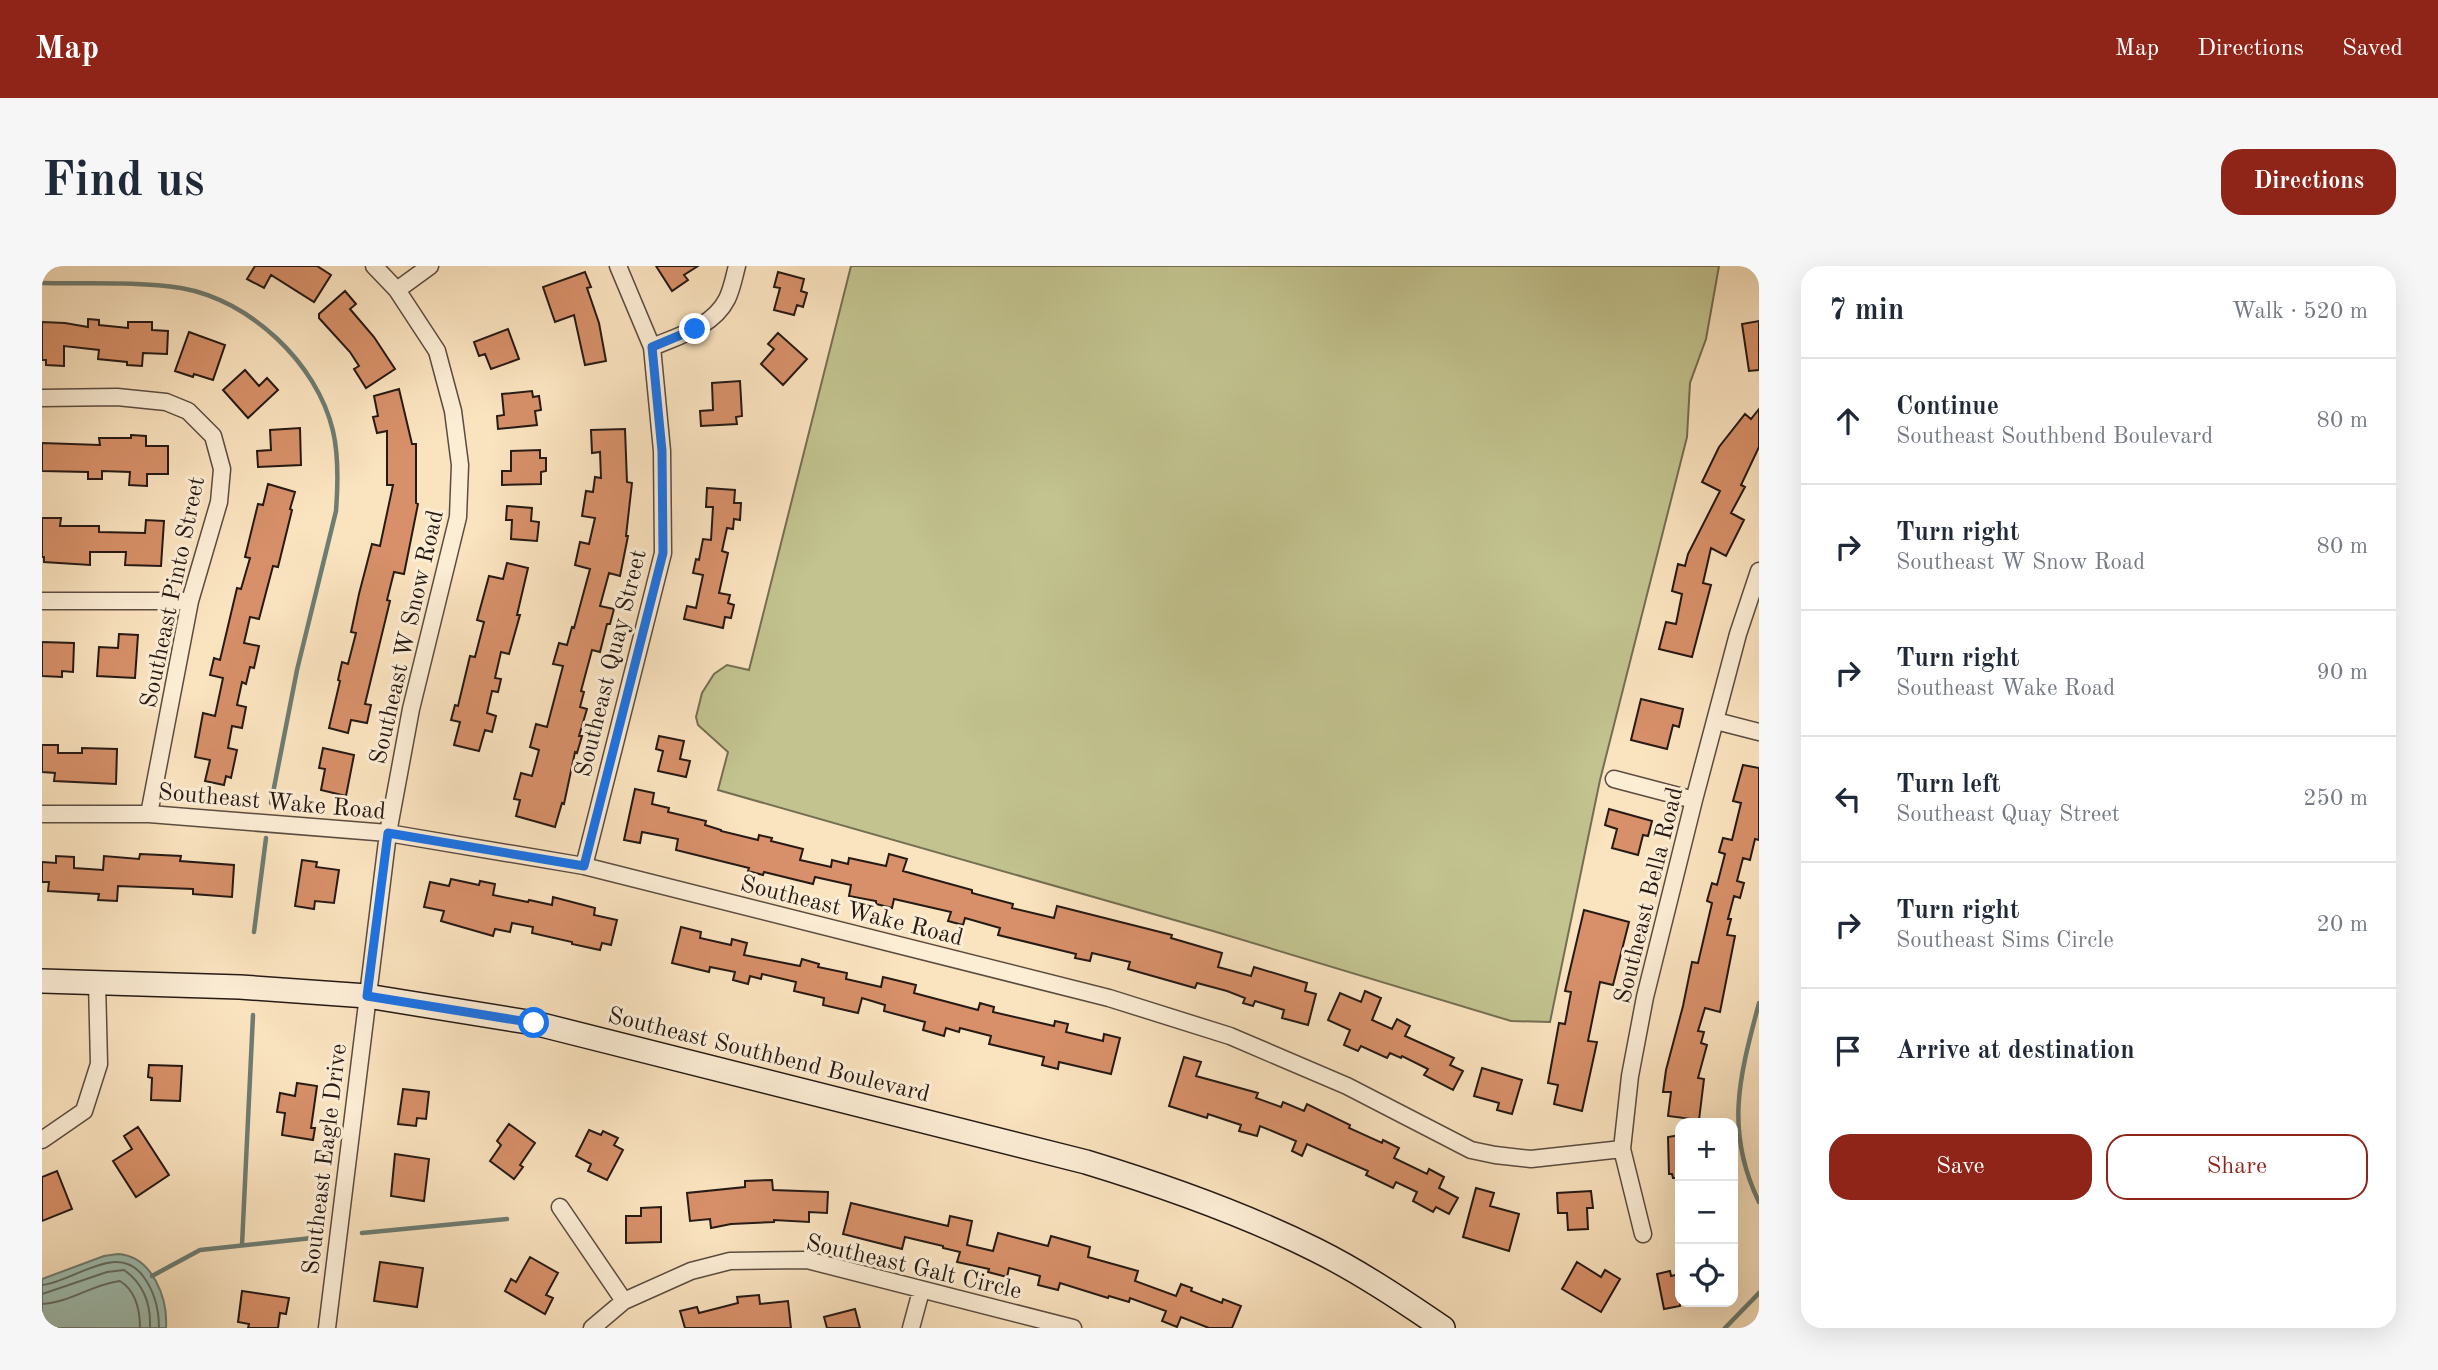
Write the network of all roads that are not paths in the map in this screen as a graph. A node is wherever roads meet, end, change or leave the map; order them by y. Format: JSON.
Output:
{"nodes":[{"id":1,"x":374,"y":266,"type":"edge"},
{"id":2,"x":430,"y":266,"type":"edge"},
{"id":3,"x":618,"y":266,"type":"edge"},
{"id":4,"x":737,"y":266,"type":"edge"},
{"id":5,"x":397,"y":290,"type":"junction"},
{"id":6,"x":652,"y":347,"type":"junction"},
{"id":7,"x":42,"y":398,"type":"edge"},
{"id":8,"x":1759,"y":571,"type":"edge"},
{"id":9,"x":42,"y":601,"type":"edge"},
{"id":10,"x":190,"y":601,"type":"junction"},
{"id":11,"x":1716,"y":720,"type":"junction"},
{"id":12,"x":1759,"y":732,"type":"edge"},
{"id":13,"x":1614,"y":779,"type":"dead end"},
{"id":14,"x":1694,"y":800,"type":"junction"},
{"id":15,"x":42,"y":814,"type":"edge"},
{"id":16,"x":149,"y":814,"type":"junction"},
{"id":17,"x":388,"y":833,"type":"junction"},
{"id":18,"x":584,"y":866,"type":"junction"},
{"id":19,"x":42,"y":981,"type":"edge"},
{"id":20,"x":97,"y":982,"type":"junction"},
{"id":21,"x":367,"y":996,"type":"junction"},
{"id":22,"x":42,"y":1140,"type":"edge"},
{"id":23,"x":1622,"y":1149,"type":"junction"},
{"id":24,"x":560,"y":1208,"type":"dead end"},
{"id":25,"x":1643,"y":1234,"type":"dead end"},
{"id":26,"x":921,"y":1290,"type":"junction"},
{"id":27,"x":624,"y":1301,"type":"junction"},
{"id":28,"x":327,"y":1328,"type":"edge"},
{"id":29,"x":592,"y":1328,"type":"edge"},
{"id":30,"x":911,"y":1328,"type":"edge"},
{"id":31,"x":1073,"y":1328,"type":"edge"},
{"id":32,"x":1443,"y":1328,"type":"edge"}],
"edges":[{"from":1,"to":5,"type":"street","name":"Southeast W Snow Road"},
{"from":2,"to":5,"type":"street"},
{"from":3,"to":6,"type":"street","name":"Southeast Quay Street"},
{"from":4,"to":6,"type":"street"},
{"from":5,"to":17,"type":"street","name":"Southeast W Snow Road"},
{"from":6,"to":18,"type":"street","name":"Southeast Quay Street"},
{"from":7,"to":10,"type":"street","name":"Southeast Pinto Street"},
{"from":8,"to":11,"type":"street","name":"Southeast Bella Road"},
{"from":9,"to":10,"type":"street"},
{"from":10,"to":16,"type":"street","name":"Southeast Pinto Street"},
{"from":11,"to":12,"type":"street"},
{"from":11,"to":14,"type":"street","name":"Southeast Bella Road"},
{"from":13,"to":14,"type":"street"},
{"from":14,"to":23,"type":"street","name":"Southeast Bella Road"},
{"from":15,"to":16,"type":"street","name":"Southeast Wake Road"},
{"from":16,"to":17,"type":"street","name":"Southeast Wake Road"},
{"from":17,"to":18,"type":"street","name":"Southeast Wake Road"},
{"from":17,"to":21,"type":"street","name":"Southeast W Snow Road"},
{"from":18,"to":23,"type":"street","name":"Southeast Wake Road"},
{"from":19,"to":20,"type":"street","name":"Southeast Southbend Boulevard"},
{"from":20,"to":21,"type":"street","name":"Southeast Southbend Boulevard"},
{"from":20,"to":22,"type":"street"},
{"from":21,"to":28,"type":"street","name":"Southeast Eagle Drive"},
{"from":21,"to":32,"type":"street","name":"Southeast Southbend Boulevard"},
{"from":23,"to":25,"type":"street","name":"Southeast Bella Road"},
{"from":24,"to":27,"type":"street"},
{"from":26,"to":27,"type":"street","name":"Southeast Galt Circle"},
{"from":26,"to":30,"type":"street"},
{"from":26,"to":31,"type":"street","name":"Southeast Galt Circle"},
{"from":27,"to":29,"type":"street","name":"Southeast Galt Circle"}]}
